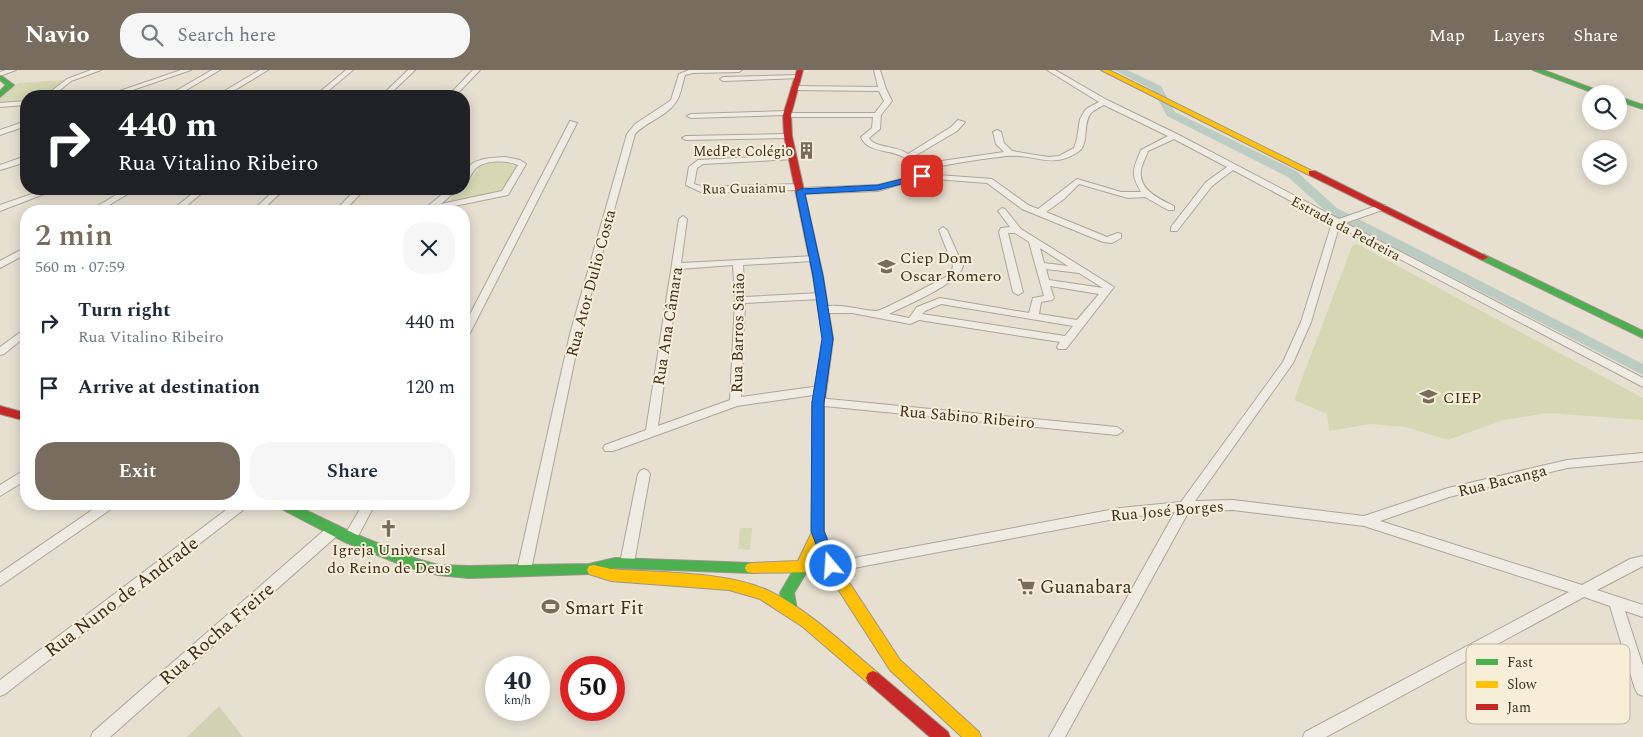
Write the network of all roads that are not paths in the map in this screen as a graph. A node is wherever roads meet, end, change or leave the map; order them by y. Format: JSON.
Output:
{"nodes":[{"id":1,"x":13,"y":70,"type":"edge"},
{"id":2,"x":98,"y":70,"type":"edge"},
{"id":3,"x":188,"y":70,"type":"edge"},
{"id":4,"x":265,"y":70,"type":"edge"},
{"id":5,"x":350,"y":70,"type":"edge"},
{"id":6,"x":412,"y":70,"type":"edge"},
{"id":7,"x":477,"y":70,"type":"edge"},
{"id":8,"x":739,"y":70,"type":"edge"},
{"id":9,"x":878,"y":70,"type":"edge"},
{"id":10,"x":1050,"y":70,"type":"edge"},
{"id":11,"x":1104,"y":70,"type":"edge"},
{"id":12,"x":1536,"y":70,"type":"edge"},
{"id":13,"x":213,"y":71,"type":"edge"},
{"id":14,"x":0,"y":76,"type":"edge"},
{"id":15,"x":797,"y":78,"type":"edge"},
{"id":16,"x":723,"y":79,"type":"dead end"},
{"id":17,"x":1582,"y":86,"type":"edge"},
{"id":18,"x":882,"y":89,"type":"junction"},
{"id":19,"x":56,"y":90,"type":"edge"},
{"id":20,"x":127,"y":90,"type":"edge"},
{"id":21,"x":181,"y":90,"type":"edge"},
{"id":22,"x":230,"y":90,"type":"edge"},
{"id":23,"x":325,"y":90,"type":"edge"},
{"id":24,"x":390,"y":90,"type":"edge"},
{"id":25,"x":457,"y":90,"type":"edge"},
{"id":26,"x":0,"y":95,"type":"edge"},
{"id":27,"x":1104,"y":102,"type":"junction"},
{"id":28,"x":1627,"y":102,"type":"edge"},
{"id":29,"x":20,"y":103,"type":"edge"},
{"id":30,"x":0,"y":105,"type":"edge"},
{"id":31,"x":1643,"y":107,"type":"edge"},
{"id":32,"x":787,"y":114,"type":"junction"},
{"id":33,"x":877,"y":115,"type":"junction"},
{"id":34,"x":691,"y":116,"type":"dead end"},
{"id":35,"x":961,"y":122,"type":"dead end"},
{"id":36,"x":573,"y":123,"type":"dead end"},
{"id":37,"x":20,"y":126,"type":"edge"},
{"id":38,"x":997,"y":132,"type":"dead end"},
{"id":39,"x":0,"y":133,"type":"edge"},
{"id":40,"x":788,"y":136,"type":"junction"},
{"id":41,"x":1174,"y":136,"type":"junction"},
{"id":42,"x":686,"y":138,"type":"dead end"},
{"id":43,"x":1010,"y":154,"type":"junction"},
{"id":44,"x":792,"y":157,"type":"junction"},
{"id":45,"x":908,"y":157,"type":"junction"},
{"id":46,"x":20,"y":161,"type":"edge"},
{"id":47,"x":1232,"y":167,"type":"junction"},
{"id":48,"x":0,"y":168,"type":"edge"},
{"id":49,"x":470,"y":170,"type":"edge"},
{"id":50,"x":920,"y":172,"type":"junction"},
{"id":51,"x":800,"y":189,"type":"junction"},
{"id":52,"x":1146,"y":194,"type":"junction"},
{"id":53,"x":36,"y":195,"type":"edge"},
{"id":54,"x":121,"y":195,"type":"edge"},
{"id":55,"x":195,"y":195,"type":"edge"},
{"id":56,"x":274,"y":195,"type":"edge"},
{"id":57,"x":355,"y":195,"type":"edge"},
{"id":58,"x":446,"y":195,"type":"edge"},
{"id":59,"x":104,"y":205,"type":"edge"},
{"id":60,"x":183,"y":205,"type":"edge"},
{"id":61,"x":263,"y":205,"type":"edge"},
{"id":62,"x":345,"y":205,"type":"edge"},
{"id":63,"x":433,"y":205,"type":"edge"},
{"id":64,"x":450,"y":205,"type":"edge"},
{"id":65,"x":1382,"y":207,"type":"junction"},
{"id":66,"x":0,"y":208,"type":"edge"},
{"id":67,"x":1172,"y":208,"type":"dead end"},
{"id":68,"x":1002,"y":211,"type":"dead end"},
{"id":69,"x":1039,"y":213,"type":"junction"},
{"id":70,"x":683,"y":219,"type":"dead end"},
{"id":71,"x":1345,"y":220,"type":"junction"},
{"id":72,"x":1174,"y":228,"type":"dead end"},
{"id":73,"x":943,"y":230,"type":"dead end"},
{"id":74,"x":1016,"y":230,"type":"junction"},
{"id":75,"x":1118,"y":236,"type":"dead end"},
{"id":76,"x":1033,"y":240,"type":"junction"},
{"id":77,"x":20,"y":253,"type":"edge"},
{"id":78,"x":813,"y":258,"type":"junction"},
{"id":79,"x":738,"y":264,"type":"junction"},
{"id":80,"x":0,"y":265,"type":"edge"},
{"id":81,"x":1040,"y":265,"type":"junction"},
{"id":82,"x":676,"y":266,"type":"junction"},
{"id":83,"x":1085,"y":271,"type":"junction"},
{"id":84,"x":1044,"y":282,"type":"junction"},
{"id":85,"x":1018,"y":292,"type":"dead end"},
{"id":86,"x":1106,"y":292,"type":"junction"},
{"id":87,"x":821,"y":296,"type":"junction"},
{"id":88,"x":740,"y":300,"type":"junction"},
{"id":89,"x":824,"y":310,"type":"junction"},
{"id":90,"x":879,"y":315,"type":"junction"},
{"id":91,"x":915,"y":316,"type":"junction"},
{"id":92,"x":1034,"y":316,"type":"junction"},
{"id":93,"x":470,"y":323,"type":"edge"},
{"id":94,"x":1080,"y":324,"type":"junction"},
{"id":95,"x":1643,"y":335,"type":"edge"},
{"id":96,"x":20,"y":336,"type":"edge"},
{"id":97,"x":0,"y":352,"type":"edge"},
{"id":98,"x":1643,"y":383,"type":"edge"},
{"id":99,"x":819,"y":396,"type":"junction"},
{"id":100,"x":736,"y":402,"type":"junction"},
{"id":101,"x":3,"y":414,"type":"edge"},
{"id":102,"x":20,"y":416,"type":"edge"},
{"id":103,"x":1116,"y":431,"type":"dead end"},
{"id":104,"x":651,"y":433,"type":"junction"},
{"id":105,"x":609,"y":448,"type":"dead end"},
{"id":106,"x":1643,"y":457,"type":"edge"},
{"id":107,"x":644,"y":474,"type":"dead end"},
{"id":108,"x":20,"y":478,"type":"edge"},
{"id":109,"x":0,"y":491,"type":"edge"},
{"id":110,"x":1185,"y":506,"type":"junction"},
{"id":111,"x":101,"y":510,"type":"edge"},
{"id":112,"x":235,"y":510,"type":"edge"},
{"id":113,"x":294,"y":510,"type":"edge"},
{"id":114,"x":366,"y":510,"type":"edge"},
{"id":115,"x":1364,"y":521,"type":"junction"},
{"id":116,"x":334,"y":530,"type":"junction"},
{"id":117,"x":818,"y":532,"type":"junction"},
{"id":118,"x":350,"y":538,"type":"junction"},
{"id":119,"x":1643,"y":562,"type":"edge"},
{"id":120,"x":627,"y":563,"type":"junction"},
{"id":121,"x":678,"y":565,"type":"junction"},
{"id":122,"x":802,"y":568,"type":"junction"},
{"id":123,"x":833,"y":568,"type":"junction"},
{"id":124,"x":588,"y":569,"type":"junction"},
{"id":125,"x":524,"y":570,"type":"junction"},
{"id":126,"x":645,"y":578,"type":"junction"},
{"id":127,"x":0,"y":580,"type":"edge"},
{"id":128,"x":1583,"y":592,"type":"junction"},
{"id":129,"x":1615,"y":601,"type":"junction"},
{"id":130,"x":790,"y":610,"type":"junction"},
{"id":131,"x":1643,"y":611,"type":"edge"},
{"id":132,"x":1485,"y":644,"type":"edge"},
{"id":133,"x":1629,"y":644,"type":"edge"},
{"id":134,"x":1630,"y":648,"type":"edge"},
{"id":135,"x":1466,"y":654,"type":"edge"},
{"id":136,"x":0,"y":689,"type":"edge"},
{"id":137,"x":1643,"y":689,"type":"edge"},
{"id":138,"x":99,"y":737,"type":"edge"},
{"id":139,"x":942,"y":737,"type":"edge"},
{"id":140,"x":973,"y":737,"type":"edge"},
{"id":141,"x":1057,"y":737,"type":"edge"},
{"id":142,"x":1310,"y":737,"type":"edge"}],
"edges":[{"from":1,"to":14,"type":"street"},
{"from":2,"to":19,"type":"street"},
{"from":3,"to":20,"type":"street"},
{"from":4,"to":22,"type":"street"},
{"from":5,"to":23,"type":"street"},
{"from":6,"to":24,"type":"street"},
{"from":7,"to":25,"type":"street"},
{"from":8,"to":125,"type":"street","name":"Rua Ator Dulio Costa"},
{"from":9,"to":18,"type":"street"},
{"from":10,"to":27,"type":"street","name":"Estrada da Pedreira"},
{"from":11,"to":65,"type":"main road"},
{"from":12,"to":17,"type":"main road"},
{"from":13,"to":21,"type":"street"},
{"from":14,"to":26,"type":"main road"},
{"from":15,"to":16,"type":"street"},
{"from":15,"to":18,"type":"street"},
{"from":15,"to":32,"type":"main road"},
{"from":18,"to":33,"type":"street"},
{"from":27,"to":41,"type":"street","name":"Estrada da Pedreira"},
{"from":27,"to":43,"type":"street"},
{"from":28,"to":31,"type":"main road"},
{"from":29,"to":30,"type":"street"},
{"from":32,"to":33,"type":"street"},
{"from":32,"to":34,"type":"street"},
{"from":32,"to":40,"type":"main road"},
{"from":33,"to":45,"type":"street"},
{"from":35,"to":45,"type":"street"},
{"from":36,"to":93,"type":"street"},
{"from":37,"to":39,"type":"street"},
{"from":38,"to":43,"type":"street"},
{"from":40,"to":42,"type":"street"},
{"from":40,"to":44,"type":"main road"},
{"from":41,"to":47,"type":"street","name":"Estrada da Pedreira"},
{"from":41,"to":52,"type":"street"},
{"from":43,"to":50,"type":"street"},
{"from":44,"to":51,"type":"main road"},
{"from":44,"to":51,"type":"street","name":"Rua Guaiamu"},
{"from":45,"to":50,"type":"street"},
{"from":46,"to":48,"type":"street"},
{"from":47,"to":71,"type":"street","name":"Estrada da Pedreira"},
{"from":47,"to":72,"type":"street"},
{"from":49,"to":64,"type":"street"},
{"from":50,"to":51,"type":"street"},
{"from":50,"to":69,"type":"street"},
{"from":51,"to":78,"type":"main road"},
{"from":52,"to":67,"type":"street"},
{"from":52,"to":69,"type":"street"},
{"from":53,"to":66,"type":"street"},
{"from":54,"to":59,"type":"street"},
{"from":55,"to":60,"type":"street"},
{"from":56,"to":61,"type":"street"},
{"from":57,"to":62,"type":"street"},
{"from":58,"to":63,"type":"street"},
{"from":65,"to":71,"type":"street"},
{"from":65,"to":95,"type":"main road"},
{"from":68,"to":74,"type":"street"},
{"from":69,"to":75,"type":"street"},
{"from":70,"to":82,"type":"street","name":"Rua Ana Câmara"},
{"from":71,"to":98,"type":"street","name":"Estrada da Pedreira"},
{"from":71,"to":110,"type":"street"},
{"from":73,"to":90,"type":"street"},
{"from":74,"to":76,"type":"street"},
{"from":74,"to":85,"type":"street"},
{"from":76,"to":81,"type":"street"},
{"from":76,"to":83,"type":"street"},
{"from":77,"to":80,"type":"street"},
{"from":78,"to":79,"type":"street"},
{"from":78,"to":87,"type":"main road"},
{"from":79,"to":82,"type":"street"},
{"from":79,"to":88,"type":"street","name":"Rua Barros Saião"},
{"from":81,"to":83,"type":"street"},
{"from":81,"to":84,"type":"street"},
{"from":82,"to":104,"type":"street","name":"Rua Ana Câmara"},
{"from":83,"to":86,"type":"street"},
{"from":84,"to":86,"type":"street"},
{"from":84,"to":92,"type":"street"},
{"from":86,"to":94,"type":"street"},
{"from":87,"to":88,"type":"street"},
{"from":87,"to":89,"type":"main road"},
{"from":88,"to":100,"type":"street","name":"Rua Barros Saião"},
{"from":89,"to":90,"type":"street"},
{"from":89,"to":99,"type":"main road"},
{"from":90,"to":91,"type":"street"},
{"from":91,"to":92,"type":"street"},
{"from":91,"to":94,"type":"street"},
{"from":92,"to":94,"type":"street"},
{"from":96,"to":97,"type":"street"},
{"from":99,"to":100,"type":"street","name":"Rua Sabino Ribeiro"},
{"from":99,"to":103,"type":"street","name":"Rua Sabino Ribeiro"},
{"from":99,"to":117,"type":"main road"},
{"from":100,"to":104,"type":"street","name":"Rua Sabino Ribeiro"},
{"from":101,"to":102,"type":"main road"},
{"from":104,"to":105,"type":"street","name":"Rua Sabino Ribeiro"},
{"from":106,"to":115,"type":"street","name":"Rua Bacanga"},
{"from":107,"to":120,"type":"street"},
{"from":108,"to":109,"type":"street"},
{"from":110,"to":115,"type":"street","name":"Rua José Borges"},
{"from":110,"to":123,"type":"street","name":"Rua José Borges"},
{"from":110,"to":141,"type":"street"},
{"from":111,"to":127,"type":"street"},
{"from":112,"to":136,"type":"street","name":"Rua Nuno de Andrade"},
{"from":113,"to":116,"type":"main road"},
{"from":114,"to":118,"type":"street"},
{"from":115,"to":128,"type":"street","name":"Rua José Borges"},
{"from":116,"to":118,"type":"main road"},
{"from":116,"to":138,"type":"street","name":"Rua Rocha Freire"},
{"from":117,"to":122,"type":"main road"},
{"from":117,"to":123,"type":"main road"},
{"from":118,"to":125,"type":"main road"},
{"from":119,"to":128,"type":"street"},
{"from":120,"to":121,"type":"main road"},
{"from":120,"to":124,"type":"main road"},
{"from":121,"to":122,"type":"main road"},
{"from":121,"to":126,"type":"main road"},
{"from":122,"to":123,"type":"main road"},
{"from":122,"to":130,"type":"main road"},
{"from":123,"to":140,"type":"main road"},
{"from":124,"to":125,"type":"main road"},
{"from":124,"to":126,"type":"main road"},
{"from":126,"to":130,"type":"main road"},
{"from":128,"to":129,"type":"street","name":"Rua José Borges"},
{"from":128,"to":132,"type":"street"},
{"from":129,"to":131,"type":"street","name":"Rua José Borges"},
{"from":129,"to":133,"type":"street"},
{"from":130,"to":139,"type":"main road"},
{"from":134,"to":137,"type":"street"},
{"from":135,"to":142,"type":"street"}]}
